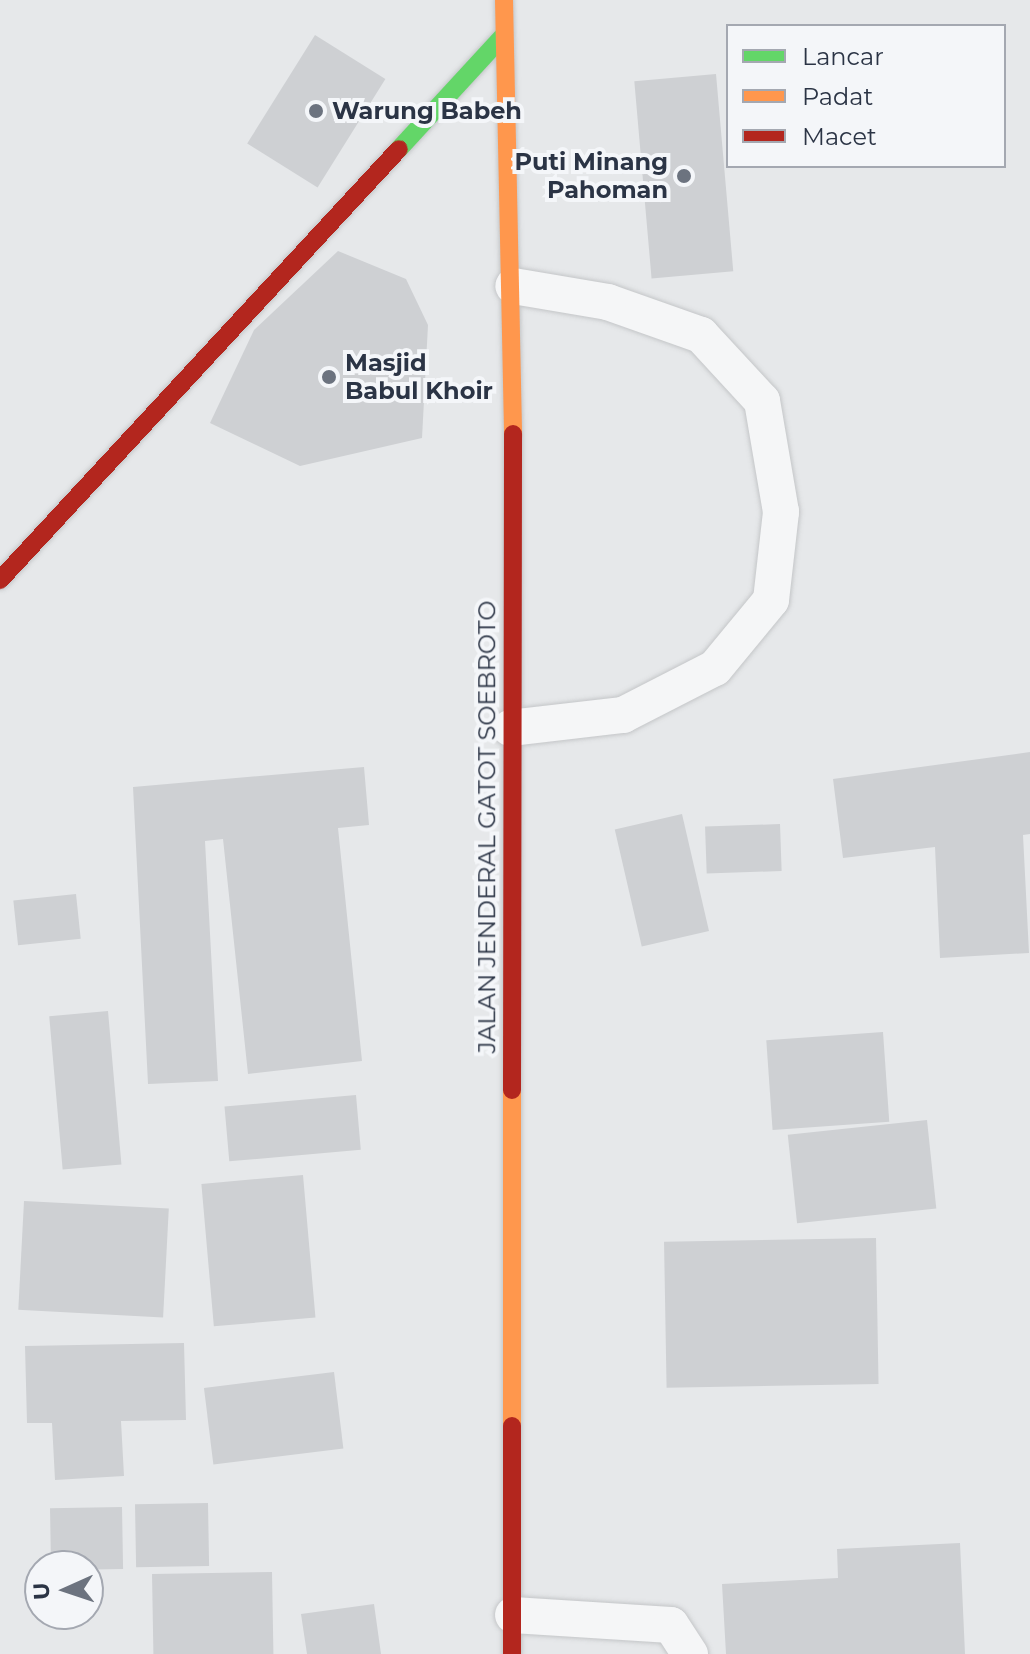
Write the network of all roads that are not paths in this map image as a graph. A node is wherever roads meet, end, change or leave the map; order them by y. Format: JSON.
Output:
{"nodes":[{"id":1,"x":504,"y":0,"type":"edge"},
{"id":2,"x":501,"y":38,"type":"junction"},
{"id":3,"x":513,"y":286,"type":"junction"},
{"id":4,"x":0,"y":580,"type":"edge"},
{"id":5,"x":510,"y":728,"type":"junction"},
{"id":6,"x":513,"y":1615,"type":"junction"},
{"id":7,"x":512,"y":1654,"type":"edge"},
{"id":8,"x":690,"y":1654,"type":"edge"}],
"edges":[{"from":1,"to":2,"type":"main road","name":"JALAN JENDERAL GATOT SOEBROTO"},
{"from":2,"to":3,"type":"main road","name":"JALAN JENDERAL GATOT SOEBROTO"},
{"from":2,"to":4,"type":"main road"},
{"from":3,"to":5,"type":"main road","name":"JALAN JENDERAL GATOT SOEBROTO"},
{"from":3,"to":5,"type":"lane"},
{"from":5,"to":6,"type":"main road","name":"JALAN JENDERAL GATOT SOEBROTO"},
{"from":6,"to":7,"type":"main road","name":"JALAN JENDERAL GATOT SOEBROTO"},
{"from":6,"to":8,"type":"lane"}]}
